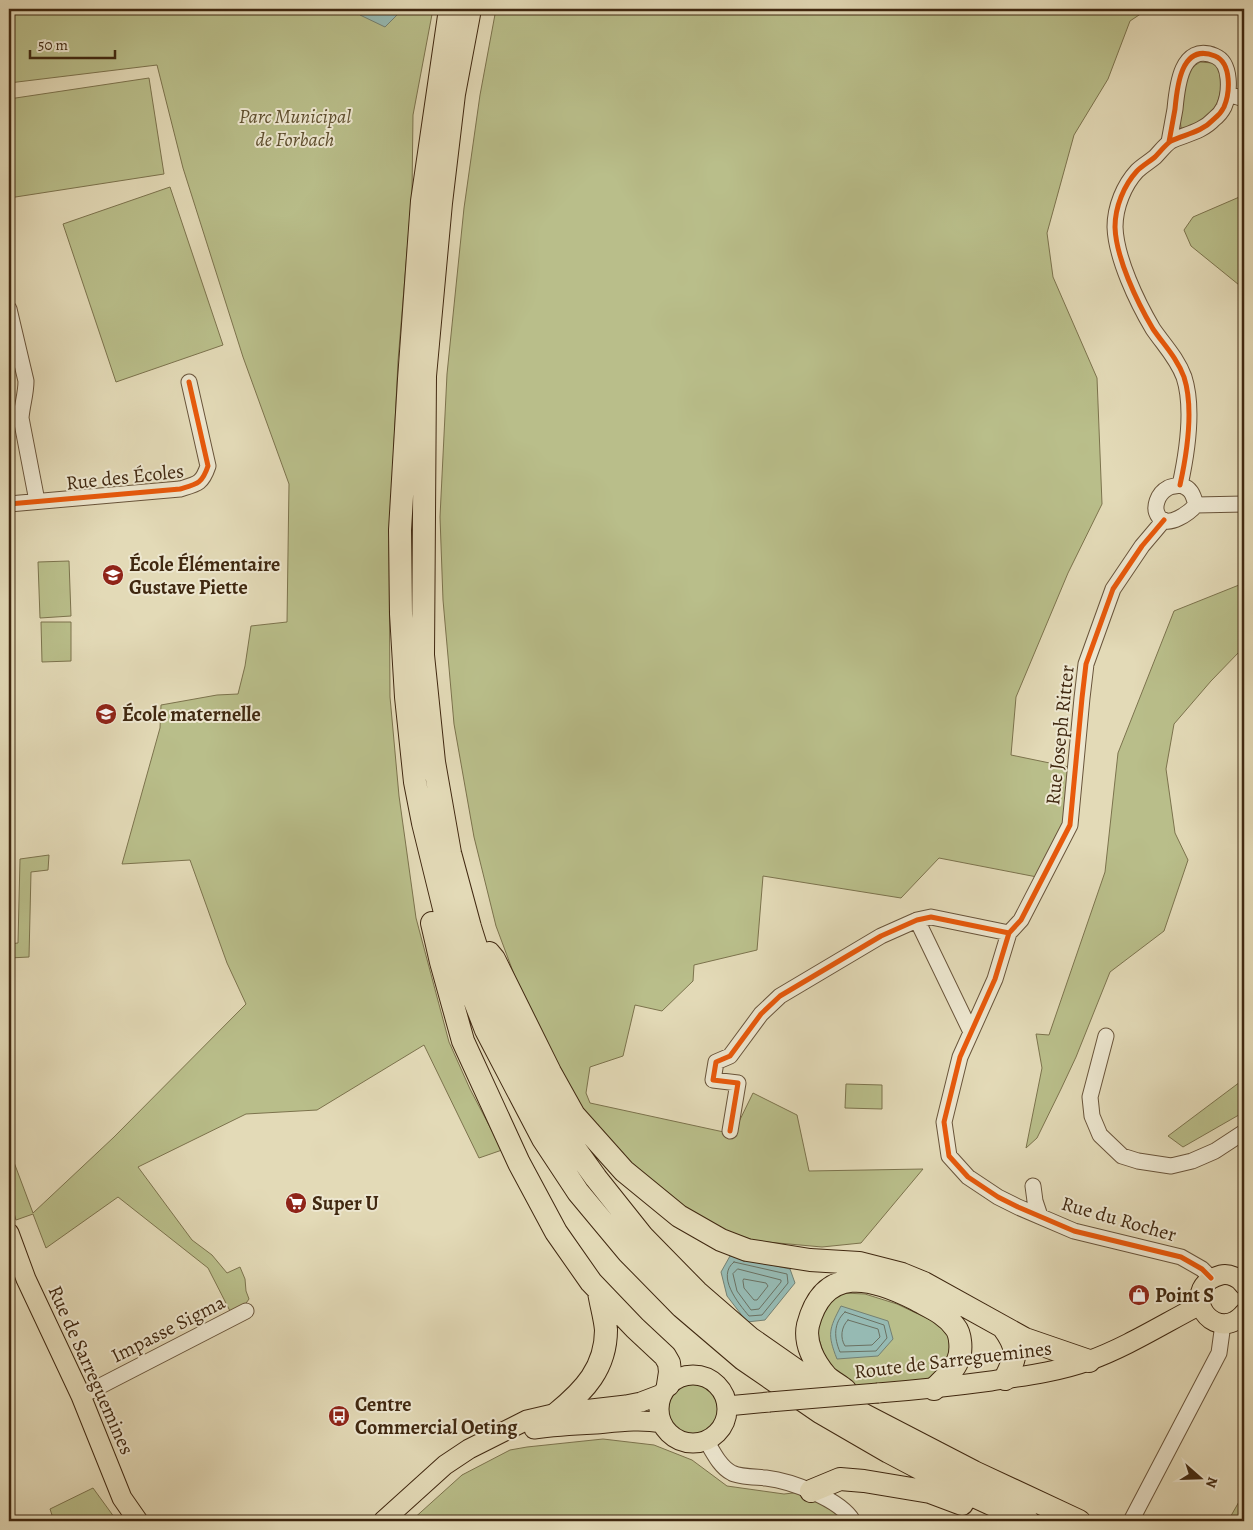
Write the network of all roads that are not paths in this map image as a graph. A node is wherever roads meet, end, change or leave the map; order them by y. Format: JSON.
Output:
{"nodes":[{"id":1,"x":450,"y":9,"type":"edge"},
{"id":2,"x":470,"y":9,"type":"edge"},
{"id":3,"x":1228,"y":94,"type":"junction"},
{"id":4,"x":1244,"y":99,"type":"edge"},
{"id":5,"x":1169,"y":142,"type":"junction"},
{"id":6,"x":9,"y":309,"type":"edge"},
{"id":7,"x":189,"y":382,"type":"dead end"},
{"id":8,"x":1180,"y":486,"type":"junction"},
{"id":9,"x":37,"y":501,"type":"junction"},
{"id":10,"x":9,"y":504,"type":"edge"},
{"id":11,"x":1244,"y":504,"type":"edge"},
{"id":12,"x":1196,"y":505,"type":"junction"},
{"id":13,"x":1164,"y":520,"type":"junction"},
{"id":14,"x":415,"y":782,"type":"junction"},
{"id":15,"x":1070,"y":824,"type":"joint"},
{"id":16,"x":917,"y":920,"type":"junction"},
{"id":17,"x":470,"y":927,"type":"junction"},
{"id":18,"x":1010,"y":933,"type":"junction"},
{"id":19,"x":970,"y":1032,"type":"junction"},
{"id":20,"x":1106,"y":1036,"type":"dead end"},
{"id":21,"x":730,"y":1131,"type":"dead end"},
{"id":22,"x":1244,"y":1132,"type":"edge"},
{"id":23,"x":1018,"y":1207,"type":"junction"},
{"id":24,"x":1040,"y":1216,"type":"junction"},
{"id":25,"x":9,"y":1233,"type":"edge"},
{"id":26,"x":1211,"y":1278,"type":"junction"},
{"id":27,"x":1244,"y":1285,"type":"edge"},
{"id":28,"x":599,"y":1292,"type":"junction"},
{"id":29,"x":1200,"y":1305,"type":"junction"},
{"id":30,"x":246,"y":1311,"type":"dead end"},
{"id":31,"x":1244,"y":1314,"type":"edge"},
{"id":32,"x":1223,"y":1324,"type":"junction"},
{"id":33,"x":1003,"y":1327,"type":"junction"},
{"id":34,"x":1088,"y":1360,"type":"junction"},
{"id":35,"x":1005,"y":1379,"type":"junction"},
{"id":36,"x":934,"y":1388,"type":"junction"},
{"id":37,"x":665,"y":1390,"type":"junction"},
{"id":38,"x":81,"y":1396,"type":"junction"},
{"id":39,"x":727,"y":1406,"type":"junction"},
{"id":40,"x":864,"y":1415,"type":"junction"},
{"id":41,"x":556,"y":1419,"type":"junction"},
{"id":42,"x":662,"y":1423,"type":"junction"},
{"id":43,"x":706,"y":1440,"type":"junction"},
{"id":44,"x":811,"y":1492,"type":"junction"},
{"id":45,"x":138,"y":1521,"type":"edge"},
{"id":46,"x":383,"y":1521,"type":"edge"},
{"id":47,"x":853,"y":1521,"type":"edge"},
{"id":48,"x":1003,"y":1521,"type":"edge"},
{"id":49,"x":1028,"y":1521,"type":"edge"},
{"id":50,"x":1079,"y":1521,"type":"edge"},
{"id":51,"x":1131,"y":1521,"type":"edge"}],
"edges":[{"from":1,"to":14,"type":"highway"},
{"from":2,"to":17,"type":"highway"},
{"from":3,"to":4,"type":"street"},
{"from":3,"to":5,"type":"street"},
{"from":3,"to":5,"type":"street"},
{"from":5,"to":8,"type":"street"},
{"from":6,"to":9,"type":"street"},
{"from":7,"to":9,"type":"street","name":"Rue des Écoles"},
{"from":8,"to":12,"type":"street"},
{"from":8,"to":13,"type":"street"},
{"from":9,"to":10,"type":"street","name":"Rue des Écoles"},
{"from":11,"to":12,"type":"street"},
{"from":12,"to":13,"type":"street"},
{"from":13,"to":15,"type":"street","name":"Rue Joseph Ritter"},
{"from":14,"to":28,"type":"highway"},
{"from":14,"to":49,"type":"highway"},
{"from":15,"to":18,"type":"street","name":"Rue du Rocher"},
{"from":16,"to":18,"type":"street"},
{"from":16,"to":19,"type":"street"},
{"from":16,"to":21,"type":"street"},
{"from":17,"to":33,"type":"highway"},
{"from":17,"to":40,"type":"highway"},
{"from":18,"to":19,"type":"street","name":"Rue du Rocher"},
{"from":19,"to":23,"type":"street","name":"Rue du Rocher"},
{"from":20,"to":22,"type":"street"},
{"from":23,"to":24,"type":"street","name":"Rue du Rocher"},
{"from":23,"to":24,"type":"street"},
{"from":24,"to":26,"type":"street","name":"Rue du Rocher"},
{"from":25,"to":38,"type":"main road","name":"Rue de Sarreguemines"},
{"from":26,"to":27,"type":"main road"},
{"from":26,"to":29,"type":"main road"},
{"from":28,"to":37,"type":"highway"},
{"from":28,"to":41,"type":"highway"},
{"from":29,"to":32,"type":"main road"},
{"from":29,"to":34,"type":"main road","name":"Route de Sarreguemines"},
{"from":30,"to":38,"type":"street","name":"Impasse Sigma"},
{"from":31,"to":32,"type":"main road"},
{"from":32,"to":51,"type":"street"},
{"from":33,"to":34,"type":"highway"},
{"from":33,"to":35,"type":"highway"},
{"from":34,"to":35,"type":"main road","name":"Route de Sarreguemines"},
{"from":35,"to":36,"type":"main road","name":"Route de Sarreguemines"},
{"from":36,"to":39,"type":"main road","name":"Route de Sarreguemines","bridge":true},
{"from":36,"to":40,"type":"highway"},
{"from":37,"to":39,"type":"main road"},
{"from":37,"to":41,"type":"main road"},
{"from":37,"to":42,"type":"main road"},
{"from":38,"to":45,"type":"main road","name":"Rue de Sarreguemines"},
{"from":39,"to":43,"type":"main road"},
{"from":40,"to":50,"type":"highway"},
{"from":41,"to":42,"type":"main road"},
{"from":41,"to":46,"type":"main road"},
{"from":42,"to":43,"type":"main road"},
{"from":43,"to":44,"type":"street"},
{"from":44,"to":47,"type":"street"},
{"from":44,"to":48,"type":"highway"}]}
